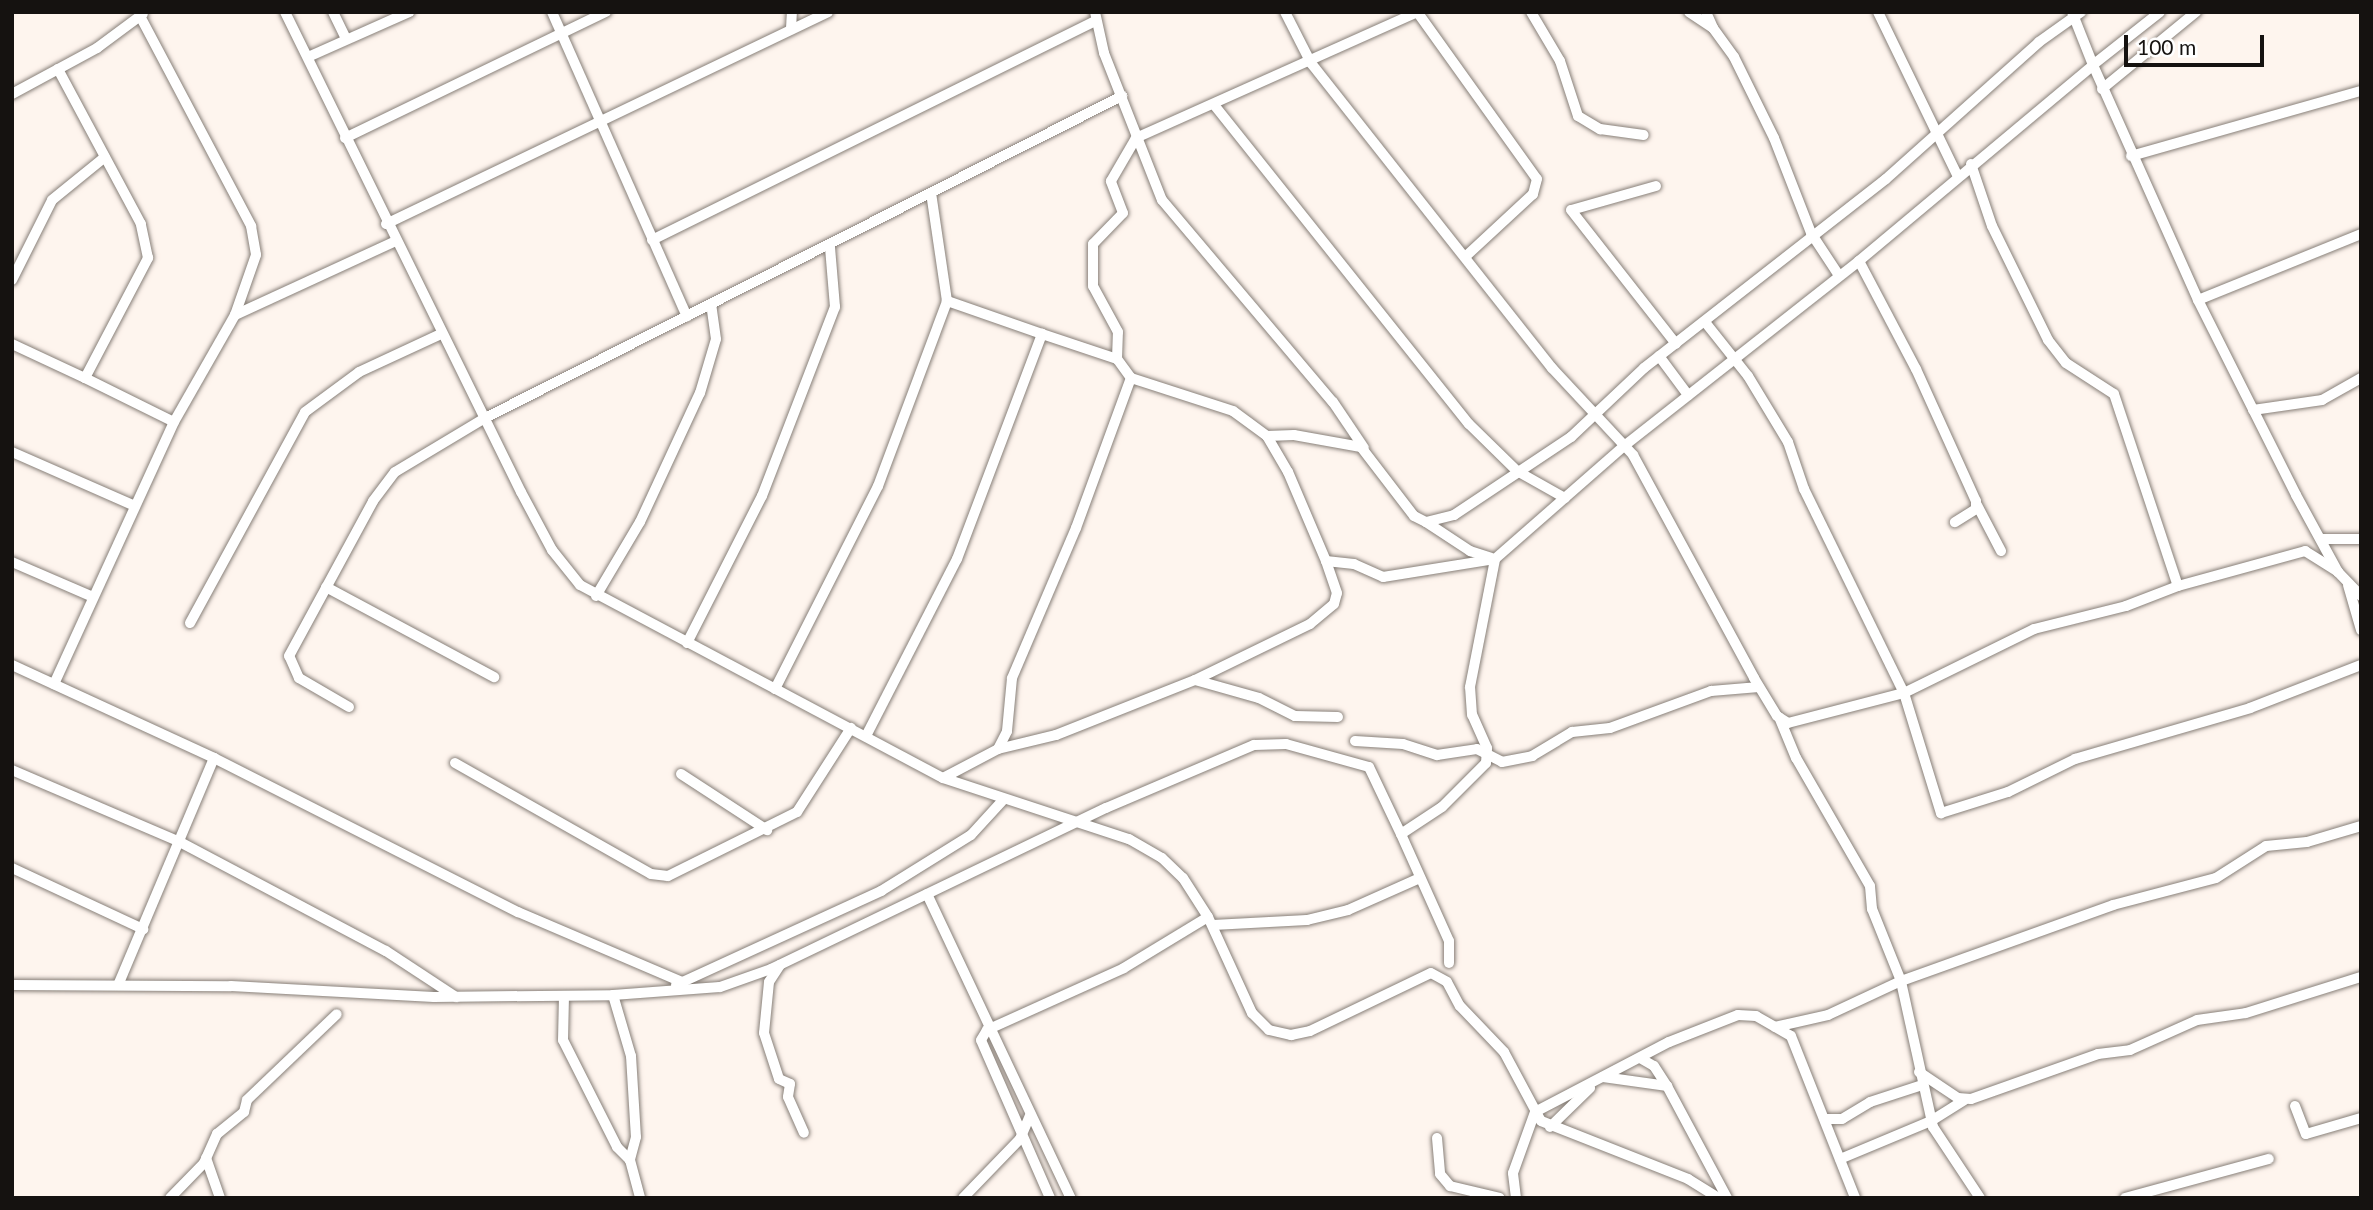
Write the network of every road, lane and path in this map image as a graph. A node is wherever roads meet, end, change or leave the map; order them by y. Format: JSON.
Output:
{"nodes":[{"id":1,"x":285,"y":12,"type":"edge"},
{"id":2,"x":333,"y":12,"type":"edge"},
{"id":3,"x":409,"y":12,"type":"edge"},
{"id":4,"x":552,"y":12,"type":"edge"},
{"id":5,"x":606,"y":12,"type":"edge"},
{"id":6,"x":792,"y":12,"type":"edge"},
{"id":7,"x":828,"y":12,"type":"edge"},
{"id":8,"x":1285,"y":12,"type":"edge"},
{"id":9,"x":1418,"y":12,"type":"edge"},
{"id":10,"x":1531,"y":12,"type":"edge"},
{"id":11,"x":1689,"y":12,"type":"edge"},
{"id":12,"x":1706,"y":12,"type":"edge"},
{"id":13,"x":1878,"y":12,"type":"edge"},
{"id":14,"x":2160,"y":12,"type":"edge"},
{"id":15,"x":2196,"y":12,"type":"edge"},
{"id":16,"x":142,"y":14,"type":"edge"},
{"id":17,"x":2076,"y":14,"type":"edge"},
{"id":18,"x":1096,"y":17,"type":"edge"},
{"id":19,"x":1713,"y":28,"type":"junction"},
{"id":20,"x":791,"y":29,"type":"junction"},
{"id":21,"x":562,"y":32,"type":"junction"},
{"id":22,"x":346,"y":40,"type":"junction"},
{"id":23,"x":308,"y":57,"type":"junction"},
{"id":24,"x":1311,"y":63,"type":"junction"},
{"id":25,"x":2093,"y":65,"type":"junction"},
{"id":26,"x":58,"y":69,"type":"junction"},
{"id":27,"x":2102,"y":89,"type":"junction"},
{"id":28,"x":2361,"y":92,"type":"edge"},
{"id":29,"x":12,"y":94,"type":"edge"},
{"id":30,"x":1122,"y":96,"type":"junction"},
{"id":31,"x":1215,"y":106,"type":"junction"},
{"id":32,"x":600,"y":121,"type":"junction"},
{"id":33,"x":1644,"y":135,"type":"dead end"},
{"id":34,"x":1935,"y":137,"type":"junction"},
{"id":35,"x":345,"y":138,"type":"junction"},
{"id":36,"x":1136,"y":138,"type":"junction"},
{"id":37,"x":2132,"y":156,"type":"junction"},
{"id":38,"x":105,"y":157,"type":"junction"},
{"id":39,"x":1971,"y":164,"type":"junction"},
{"id":40,"x":1957,"y":175,"type":"junction"},
{"id":41,"x":1656,"y":186,"type":"dead end"},
{"id":42,"x":931,"y":193,"type":"junction"},
{"id":43,"x":386,"y":224,"type":"junction"},
{"id":44,"x":1811,"y":233,"type":"junction"},
{"id":45,"x":2361,"y":234,"type":"edge"},
{"id":46,"x":652,"y":240,"type":"junction"},
{"id":47,"x":394,"y":242,"type":"junction"},
{"id":48,"x":830,"y":247,"type":"junction"},
{"id":49,"x":1466,"y":256,"type":"junction"},
{"id":50,"x":1859,"y":261,"type":"junction"},
{"id":51,"x":1838,"y":274,"type":"junction"},
{"id":52,"x":12,"y":280,"type":"edge"},
{"id":53,"x":2198,"y":300,"type":"junction"},
{"id":54,"x":947,"y":301,"type":"junction"},
{"id":55,"x":711,"y":305,"type":"junction"},
{"id":56,"x":235,"y":315,"type":"junction"},
{"id":57,"x":687,"y":316,"type":"junction"},
{"id":58,"x":1704,"y":322,"type":"junction"},
{"id":59,"x":442,"y":334,"type":"junction"},
{"id":60,"x":1042,"y":334,"type":"junction"},
{"id":61,"x":12,"y":344,"type":"edge"},
{"id":62,"x":1676,"y":344,"type":"junction"},
{"id":63,"x":1659,"y":356,"type":"junction"},
{"id":64,"x":1735,"y":358,"type":"junction"},
{"id":65,"x":1117,"y":359,"type":"junction"},
{"id":66,"x":85,"y":378,"type":"junction"},
{"id":67,"x":1131,"y":378,"type":"junction"},
{"id":68,"x":2361,"y":378,"type":"edge"},
{"id":69,"x":1688,"y":396,"type":"junction"},
{"id":70,"x":2253,"y":410,"type":"junction"},
{"id":71,"x":1593,"y":412,"type":"junction"},
{"id":72,"x":485,"y":418,"type":"junction"},
{"id":73,"x":174,"y":422,"type":"junction"},
{"id":74,"x":1267,"y":436,"type":"junction"},
{"id":75,"x":1624,"y":446,"type":"junction"},
{"id":76,"x":1366,"y":450,"type":"junction"},
{"id":77,"x":12,"y":452,"type":"edge"},
{"id":78,"x":1517,"y":471,"type":"junction"},
{"id":79,"x":1565,"y":498,"type":"junction"},
{"id":80,"x":1977,"y":505,"type":"junction"},
{"id":81,"x":135,"y":506,"type":"junction"},
{"id":82,"x":1426,"y":522,"type":"junction"},
{"id":83,"x":1955,"y":522,"type":"dead end"},
{"id":84,"x":2321,"y":538,"type":"junction"},
{"id":85,"x":2361,"y":540,"type":"edge"},
{"id":86,"x":2001,"y":551,"type":"dead end"},
{"id":87,"x":1494,"y":559,"type":"junction"},
{"id":88,"x":1326,"y":561,"type":"junction"},
{"id":89,"x":12,"y":562,"type":"edge"},
{"id":90,"x":2338,"y":572,"type":"junction"},
{"id":91,"x":2348,"y":584,"type":"junction"},
{"id":92,"x":2178,"y":586,"type":"junction"},
{"id":93,"x":326,"y":587,"type":"junction"},
{"id":94,"x":596,"y":596,"type":"junction"},
{"id":95,"x":2361,"y":596,"type":"edge"},
{"id":96,"x":93,"y":597,"type":"junction"},
{"id":97,"x":190,"y":623,"type":"dead end"},
{"id":98,"x":2361,"y":630,"type":"edge"},
{"id":99,"x":687,"y":643,"type":"junction"},
{"id":100,"x":12,"y":665,"type":"edge"},
{"id":101,"x":2361,"y":665,"type":"edge"},
{"id":102,"x":494,"y":677,"type":"dead end"},
{"id":103,"x":1195,"y":680,"type":"junction"},
{"id":104,"x":54,"y":684,"type":"junction"},
{"id":105,"x":1759,"y":687,"type":"junction"},
{"id":106,"x":775,"y":689,"type":"junction"},
{"id":107,"x":1903,"y":693,"type":"junction"},
{"id":108,"x":349,"y":707,"type":"dead end"},
{"id":109,"x":1779,"y":717,"type":"junction"},
{"id":110,"x":1338,"y":718,"type":"dead end"},
{"id":111,"x":851,"y":728,"type":"junction"},
{"id":112,"x":866,"y":736,"type":"junction"},
{"id":113,"x":1354,"y":741,"type":"dead end"},
{"id":114,"x":998,"y":750,"type":"junction"},
{"id":115,"x":1487,"y":755,"type":"junction"},
{"id":116,"x":214,"y":758,"type":"junction"},
{"id":117,"x":455,"y":763,"type":"dead end"},
{"id":118,"x":12,"y":769,"type":"edge"},
{"id":119,"x":681,"y":774,"type":"dead end"},
{"id":120,"x":943,"y":778,"type":"junction"},
{"id":121,"x":1002,"y":801,"type":"junction"},
{"id":122,"x":1072,"y":824,"type":"junction"},
{"id":123,"x":2361,"y":826,"type":"edge"},
{"id":124,"x":767,"y":830,"type":"junction"},
{"id":125,"x":1401,"y":834,"type":"junction"},
{"id":126,"x":178,"y":841,"type":"junction"},
{"id":127,"x":12,"y":868,"type":"edge"},
{"id":128,"x":1419,"y":877,"type":"junction"},
{"id":129,"x":927,"y":894,"type":"junction"},
{"id":130,"x":1211,"y":921,"type":"junction"},
{"id":131,"x":143,"y":929,"type":"junction"},
{"id":132,"x":1449,"y":963,"type":"dead end"},
{"id":133,"x":781,"y":964,"type":"junction"},
{"id":134,"x":2361,"y":977,"type":"edge"},
{"id":135,"x":1901,"y":981,"type":"junction"},
{"id":136,"x":682,"y":982,"type":"junction"},
{"id":137,"x":12,"y":985,"type":"edge"},
{"id":138,"x":118,"y":985,"type":"junction"},
{"id":139,"x":659,"y":991,"type":"junction"},
{"id":140,"x":613,"y":995,"type":"junction"},
{"id":141,"x":564,"y":996,"type":"junction"},
{"id":142,"x":456,"y":997,"type":"junction"},
{"id":143,"x":337,"y":1013,"type":"dead end"},
{"id":144,"x":1775,"y":1027,"type":"junction"},
{"id":145,"x":989,"y":1028,"type":"junction"},
{"id":146,"x":1640,"y":1058,"type":"junction"},
{"id":147,"x":1919,"y":1072,"type":"junction"},
{"id":148,"x":1601,"y":1078,"type":"junction"},
{"id":149,"x":1922,"y":1085,"type":"junction"},
{"id":150,"x":1667,"y":1086,"type":"junction"},
{"id":151,"x":1964,"y":1100,"type":"junction"},
{"id":152,"x":2295,"y":1106,"type":"dead end"},
{"id":153,"x":1535,"y":1112,"type":"junction"},
{"id":154,"x":1030,"y":1116,"type":"junction"},
{"id":155,"x":2361,"y":1118,"type":"edge"},
{"id":156,"x":1825,"y":1119,"type":"junction"},
{"id":157,"x":1931,"y":1121,"type":"junction"},
{"id":158,"x":1550,"y":1127,"type":"junction"},
{"id":159,"x":804,"y":1133,"type":"dead end"},
{"id":160,"x":1021,"y":1136,"type":"junction"},
{"id":161,"x":1437,"y":1138,"type":"dead end"},
{"id":162,"x":206,"y":1157,"type":"junction"},
{"id":163,"x":1840,"y":1159,"type":"junction"},
{"id":164,"x":2269,"y":1159,"type":"dead end"},
{"id":165,"x":630,"y":1160,"type":"junction"},
{"id":166,"x":170,"y":1198,"type":"edge"},
{"id":167,"x":220,"y":1198,"type":"edge"},
{"id":168,"x":640,"y":1198,"type":"edge"},
{"id":169,"x":963,"y":1198,"type":"edge"},
{"id":170,"x":1050,"y":1198,"type":"edge"},
{"id":171,"x":1071,"y":1198,"type":"edge"},
{"id":172,"x":1500,"y":1198,"type":"edge"},
{"id":173,"x":1516,"y":1198,"type":"edge"},
{"id":174,"x":1719,"y":1198,"type":"edge"},
{"id":175,"x":1727,"y":1198,"type":"edge"},
{"id":176,"x":1855,"y":1198,"type":"edge"},
{"id":177,"x":1980,"y":1198,"type":"edge"},
{"id":178,"x":2125,"y":1198,"type":"edge"}],
"edges":[{"from":1,"to":23,"type":"street"},
{"from":2,"to":22,"type":"street"},
{"from":3,"to":22,"type":"street"},
{"from":4,"to":21,"type":"street"},
{"from":5,"to":21,"type":"street"},
{"from":6,"to":20,"type":"street"},
{"from":7,"to":20,"type":"street"},
{"from":8,"to":24,"type":"street"},
{"from":9,"to":24,"type":"street"},
{"from":9,"to":49,"type":"street"},
{"from":10,"to":33,"type":"street"},
{"from":11,"to":19,"type":"street"},
{"from":12,"to":19,"type":"street"},
{"from":13,"to":34,"type":"street"},
{"from":14,"to":25,"type":"street"},
{"from":15,"to":27,"type":"street"},
{"from":16,"to":26,"type":"street"},
{"from":16,"to":56,"type":"street"},
{"from":17,"to":25,"type":"street"},
{"from":17,"to":34,"type":"street"},
{"from":18,"to":30,"type":"street"},
{"from":18,"to":46,"type":"street"},
{"from":19,"to":44,"type":"street"},
{"from":20,"to":32,"type":"street"},
{"from":21,"to":32,"type":"street"},
{"from":21,"to":35,"type":"street"},
{"from":22,"to":23,"type":"street"},
{"from":23,"to":35,"type":"street"},
{"from":24,"to":31,"type":"street"},
{"from":24,"to":49,"type":"street"},
{"from":25,"to":27,"type":"street"},
{"from":25,"to":39,"type":"street"},
{"from":26,"to":29,"type":"street"},
{"from":26,"to":38,"type":"street"},
{"from":27,"to":37,"type":"street"},
{"from":28,"to":37,"type":"street"},
{"from":30,"to":36,"type":"street"},
{"from":30,"to":42,"type":"street"},
{"from":31,"to":36,"type":"street"},
{"from":31,"to":78,"type":"street"},
{"from":32,"to":43,"type":"street"},
{"from":32,"to":46,"type":"street"},
{"from":34,"to":40,"type":"street"},
{"from":34,"to":44,"type":"street"},
{"from":35,"to":43,"type":"street"},
{"from":36,"to":65,"type":"street"},
{"from":36,"to":76,"type":"street"},
{"from":37,"to":53,"type":"street"},
{"from":38,"to":52,"type":"street"},
{"from":38,"to":66,"type":"street"},
{"from":39,"to":40,"type":"street"},
{"from":39,"to":92,"type":"street"},
{"from":40,"to":50,"type":"street"},
{"from":41,"to":62,"type":"street"},
{"from":42,"to":48,"type":"street"},
{"from":42,"to":54,"type":"street"},
{"from":43,"to":47,"type":"street"},
{"from":44,"to":51,"type":"street"},
{"from":44,"to":58,"type":"street"},
{"from":45,"to":53,"type":"street"},
{"from":46,"to":57,"type":"street"},
{"from":47,"to":56,"type":"street"},
{"from":47,"to":59,"type":"street"},
{"from":48,"to":55,"type":"street"},
{"from":48,"to":99,"type":"street"},
{"from":49,"to":71,"type":"street"},
{"from":50,"to":51,"type":"street"},
{"from":50,"to":80,"type":"street"},
{"from":51,"to":64,"type":"street"},
{"from":53,"to":70,"type":"street"},
{"from":54,"to":60,"type":"street"},
{"from":54,"to":106,"type":"street"},
{"from":55,"to":57,"type":"street"},
{"from":55,"to":94,"type":"street"},
{"from":56,"to":73,"type":"street"},
{"from":57,"to":72,"type":"street"},
{"from":58,"to":62,"type":"street"},
{"from":58,"to":64,"type":"street"},
{"from":59,"to":72,"type":"street"},
{"from":59,"to":97,"type":"street"},
{"from":60,"to":65,"type":"street"},
{"from":60,"to":112,"type":"street"},
{"from":61,"to":66,"type":"street"},
{"from":62,"to":63,"type":"street"},
{"from":63,"to":69,"type":"street"},
{"from":63,"to":71,"type":"street"},
{"from":64,"to":69,"type":"street"},
{"from":64,"to":107,"type":"street"},
{"from":65,"to":67,"type":"street"},
{"from":66,"to":73,"type":"street"},
{"from":67,"to":74,"type":"street"},
{"from":67,"to":114,"type":"street"},
{"from":68,"to":70,"type":"street"},
{"from":69,"to":75,"type":"street"},
{"from":70,"to":84,"type":"street"},
{"from":71,"to":75,"type":"street"},
{"from":71,"to":78,"type":"street"},
{"from":72,"to":93,"type":"street"},
{"from":72,"to":94,"type":"street"},
{"from":73,"to":81,"type":"street"},
{"from":74,"to":76,"type":"street"},
{"from":74,"to":88,"type":"street"},
{"from":75,"to":79,"type":"street"},
{"from":75,"to":105,"type":"street"},
{"from":76,"to":82,"type":"street"},
{"from":77,"to":81,"type":"street"},
{"from":78,"to":79,"type":"street"},
{"from":78,"to":82,"type":"street"},
{"from":79,"to":87,"type":"street"},
{"from":80,"to":83,"type":"street"},
{"from":80,"to":86,"type":"street"},
{"from":81,"to":96,"type":"street"},
{"from":82,"to":87,"type":"street"},
{"from":84,"to":85,"type":"street"},
{"from":84,"to":90,"type":"street"},
{"from":87,"to":88,"type":"street"},
{"from":87,"to":115,"type":"street"},
{"from":88,"to":103,"type":"street"},
{"from":89,"to":96,"type":"street"},
{"from":90,"to":91,"type":"street"},
{"from":90,"to":92,"type":"street"},
{"from":91,"to":95,"type":"street"},
{"from":91,"to":98,"type":"street"},
{"from":92,"to":107,"type":"street"},
{"from":93,"to":102,"type":"street"},
{"from":93,"to":108,"type":"street"},
{"from":94,"to":99,"type":"street"},
{"from":96,"to":104,"type":"street"},
{"from":99,"to":106,"type":"street"},
{"from":100,"to":104,"type":"street"},
{"from":101,"to":107,"type":"street"},
{"from":103,"to":110,"type":"street"},
{"from":103,"to":114,"type":"street"},
{"from":104,"to":116,"type":"street"},
{"from":105,"to":109,"type":"street"},
{"from":105,"to":115,"type":"street"},
{"from":106,"to":111,"type":"street"},
{"from":107,"to":109,"type":"street"},
{"from":109,"to":135,"type":"street"},
{"from":111,"to":112,"type":"street"},
{"from":111,"to":124,"type":"street"},
{"from":112,"to":120,"type":"street"},
{"from":113,"to":115,"type":"street"},
{"from":114,"to":120,"type":"street"},
{"from":115,"to":125,"type":"street"},
{"from":116,"to":126,"type":"street"},
{"from":116,"to":136,"type":"street"},
{"from":117,"to":124,"type":"street"},
{"from":118,"to":126,"type":"street"},
{"from":119,"to":124,"type":"street"},
{"from":120,"to":121,"type":"street"},
{"from":121,"to":122,"type":"street"},
{"from":121,"to":136,"type":"street"},
{"from":122,"to":125,"type":"street"},
{"from":122,"to":129,"type":"street"},
{"from":122,"to":130,"type":"street"},
{"from":123,"to":135,"type":"street"},
{"from":125,"to":128,"type":"street"},
{"from":126,"to":131,"type":"street"},
{"from":126,"to":142,"type":"street"},
{"from":127,"to":131,"type":"street"},
{"from":128,"to":130,"type":"street"},
{"from":128,"to":132,"type":"street"},
{"from":129,"to":133,"type":"street"},
{"from":129,"to":145,"type":"street"},
{"from":130,"to":145,"type":"street"},
{"from":130,"to":153,"type":"street"},
{"from":131,"to":138,"type":"street"},
{"from":133,"to":139,"type":"street"},
{"from":133,"to":159,"type":"street"},
{"from":134,"to":151,"type":"street"},
{"from":135,"to":144,"type":"street"},
{"from":135,"to":147,"type":"street"},
{"from":136,"to":139,"type":"street"},
{"from":137,"to":138,"type":"street"},
{"from":138,"to":142,"type":"street"},
{"from":139,"to":140,"type":"street"},
{"from":140,"to":141,"type":"street"},
{"from":140,"to":165,"type":"street"},
{"from":141,"to":142,"type":"street"},
{"from":141,"to":165,"type":"street"},
{"from":143,"to":162,"type":"street"},
{"from":144,"to":146,"type":"street"},
{"from":144,"to":156,"type":"street"},
{"from":145,"to":154,"type":"street"},
{"from":145,"to":160,"type":"street"},
{"from":146,"to":148,"type":"street"},
{"from":146,"to":150,"type":"street"},
{"from":147,"to":149,"type":"street"},
{"from":147,"to":151,"type":"street"},
{"from":148,"to":150,"type":"street"},
{"from":148,"to":153,"type":"street"},
{"from":148,"to":158,"type":"street"},
{"from":149,"to":156,"type":"street"},
{"from":149,"to":157,"type":"street"},
{"from":150,"to":175,"type":"street"},
{"from":151,"to":157,"type":"street"},
{"from":152,"to":155,"type":"street"},
{"from":153,"to":158,"type":"street"},
{"from":153,"to":173,"type":"street"},
{"from":154,"to":160,"type":"street"},
{"from":154,"to":171,"type":"street"},
{"from":156,"to":163,"type":"street"},
{"from":157,"to":163,"type":"street"},
{"from":157,"to":177,"type":"street"},
{"from":158,"to":174,"type":"street"},
{"from":160,"to":169,"type":"street"},
{"from":160,"to":170,"type":"street"},
{"from":161,"to":172,"type":"street"},
{"from":162,"to":166,"type":"street"},
{"from":162,"to":167,"type":"street"},
{"from":163,"to":176,"type":"street"},
{"from":164,"to":178,"type":"street"},
{"from":165,"to":168,"type":"street"}]}
